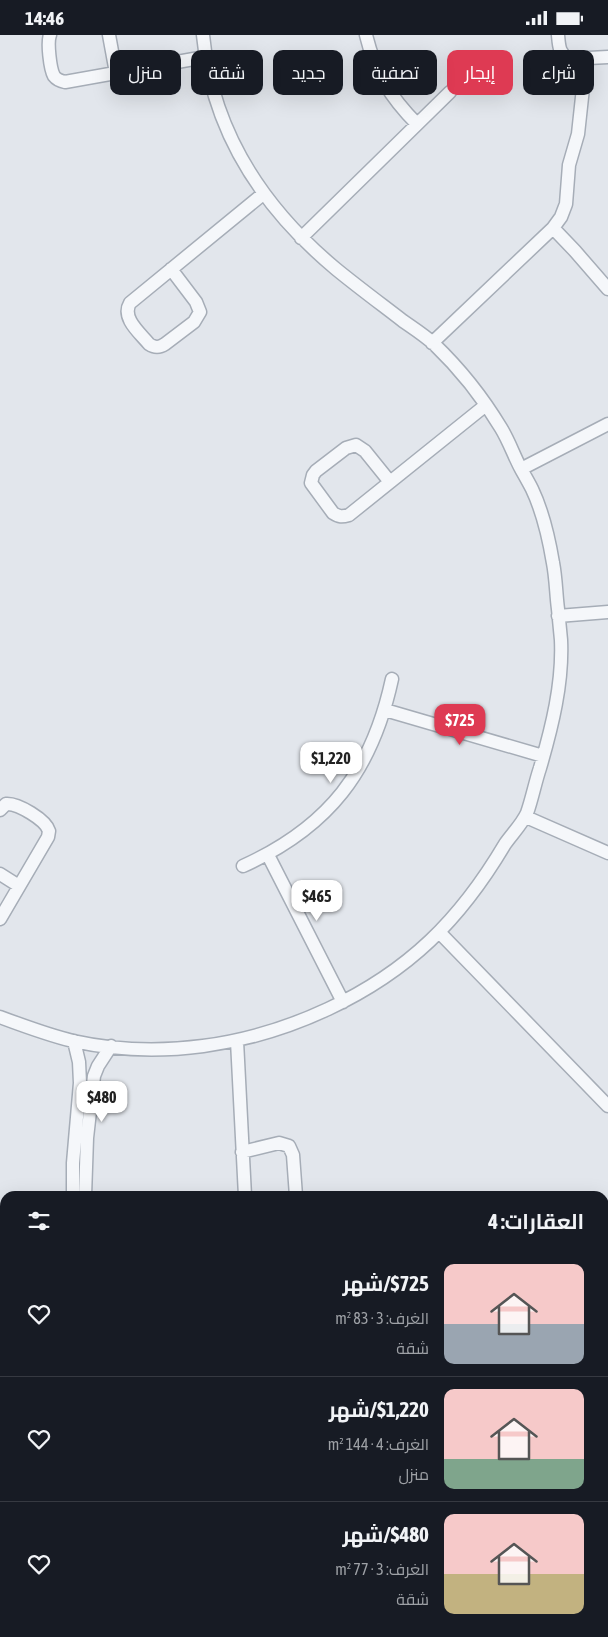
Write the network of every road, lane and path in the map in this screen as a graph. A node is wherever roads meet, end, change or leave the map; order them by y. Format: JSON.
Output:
{"nodes":[{"id":1,"x":50,"y":35,"type":"edge"},
{"id":2,"x":109,"y":35,"type":"edge"},
{"id":3,"x":203,"y":35,"type":"edge"},
{"id":4,"x":366,"y":35,"type":"edge"},
{"id":5,"x":558,"y":35,"type":"edge"},
{"id":6,"x":112,"y":50,"type":"edge"},
{"id":7,"x":204,"y":50,"type":"edge"},
{"id":8,"x":608,"y":57,"type":"edge"},
{"id":9,"x":110,"y":74,"type":"edge"},
{"id":10,"x":215,"y":95,"type":"edge"},
{"id":11,"x":447,"y":95,"type":"edge"},
{"id":12,"x":582,"y":95,"type":"edge"},
{"id":13,"x":417,"y":124,"type":"junction"},
{"id":14,"x":263,"y":194,"type":"junction"},
{"id":15,"x":552,"y":228,"type":"junction"},
{"id":16,"x":302,"y":238,"type":"junction"},
{"id":17,"x":171,"y":269,"type":"junction"},
{"id":18,"x":608,"y":289,"type":"edge"},
{"id":19,"x":432,"y":343,"type":"junction"},
{"id":20,"x":486,"y":405,"type":"junction"},
{"id":21,"x":608,"y":424,"type":"edge"},
{"id":22,"x":521,"y":469,"type":"junction"},
{"id":23,"x":390,"y":482,"type":"junction"},
{"id":24,"x":608,"y":612,"type":"edge"},
{"id":25,"x":558,"y":616,"type":"junction"},
{"id":26,"x":392,"y":679,"type":"dead end"},
{"id":27,"x":385,"y":710,"type":"junction"},
{"id":28,"x":543,"y":756,"type":"junction"},
{"id":29,"x":0,"y":810,"type":"edge"},
{"id":30,"x":526,"y":817,"type":"junction"},
{"id":31,"x":608,"y":853,"type":"edge"},
{"id":32,"x":268,"y":855,"type":"junction"},
{"id":33,"x":243,"y":866,"type":"dead end"},
{"id":34,"x":0,"y":874,"type":"edge"},
{"id":35,"x":19,"y":886,"type":"junction"},
{"id":36,"x":0,"y":919,"type":"edge"},
{"id":37,"x":440,"y":933,"type":"junction"},
{"id":38,"x":342,"y":1002,"type":"junction"},
{"id":39,"x":0,"y":1017,"type":"edge"},
{"id":40,"x":74,"y":1041,"type":"junction"},
{"id":41,"x":237,"y":1041,"type":"junction"},
{"id":42,"x":111,"y":1046,"type":"junction"},
{"id":43,"x":608,"y":1106,"type":"edge"},
{"id":44,"x":84,"y":1112,"type":"junction"},
{"id":45,"x":242,"y":1152,"type":"junction"},
{"id":46,"x":73,"y":1191,"type":"edge"},
{"id":47,"x":85,"y":1191,"type":"edge"},
{"id":48,"x":245,"y":1191,"type":"edge"},
{"id":49,"x":296,"y":1191,"type":"edge"}],
"edges":[{"from":1,"to":9,"type":"street"},
{"from":2,"to":6,"type":"street"},
{"from":3,"to":7,"type":"street"},
{"from":4,"to":13,"type":"street"},
{"from":5,"to":8,"type":"street"},
{"from":10,"to":14,"type":"street"},
{"from":11,"to":13,"type":"street"},
{"from":12,"to":15,"type":"street"},
{"from":13,"to":16,"type":"street"},
{"from":14,"to":16,"type":"street"},
{"from":14,"to":17,"type":"street"},
{"from":15,"to":18,"type":"street"},
{"from":15,"to":19,"type":"street"},
{"from":16,"to":19,"type":"street"},
{"from":17,"to":17,"type":"street"},
{"from":19,"to":20,"type":"street"},
{"from":20,"to":22,"type":"street"},
{"from":20,"to":23,"type":"street"},
{"from":21,"to":22,"type":"street"},
{"from":22,"to":25,"type":"street"},
{"from":23,"to":23,"type":"street"},
{"from":24,"to":25,"type":"street"},
{"from":25,"to":28,"type":"street"},
{"from":26,"to":27,"type":"street"},
{"from":27,"to":28,"type":"street"},
{"from":27,"to":32,"type":"street"},
{"from":28,"to":30,"type":"street"},
{"from":29,"to":35,"type":"street"},
{"from":30,"to":31,"type":"street"},
{"from":30,"to":37,"type":"street"},
{"from":32,"to":33,"type":"street"},
{"from":32,"to":38,"type":"street"},
{"from":34,"to":35,"type":"street"},
{"from":35,"to":36,"type":"street"},
{"from":37,"to":38,"type":"street"},
{"from":37,"to":43,"type":"street"},
{"from":38,"to":41,"type":"street"},
{"from":39,"to":40,"type":"street"},
{"from":40,"to":42,"type":"street"},
{"from":40,"to":44,"type":"street"},
{"from":41,"to":42,"type":"street"},
{"from":41,"to":45,"type":"street"},
{"from":42,"to":44,"type":"street"},
{"from":44,"to":46,"type":"street"},
{"from":44,"to":47,"type":"street"},
{"from":45,"to":48,"type":"street"},
{"from":45,"to":49,"type":"street"}]}
